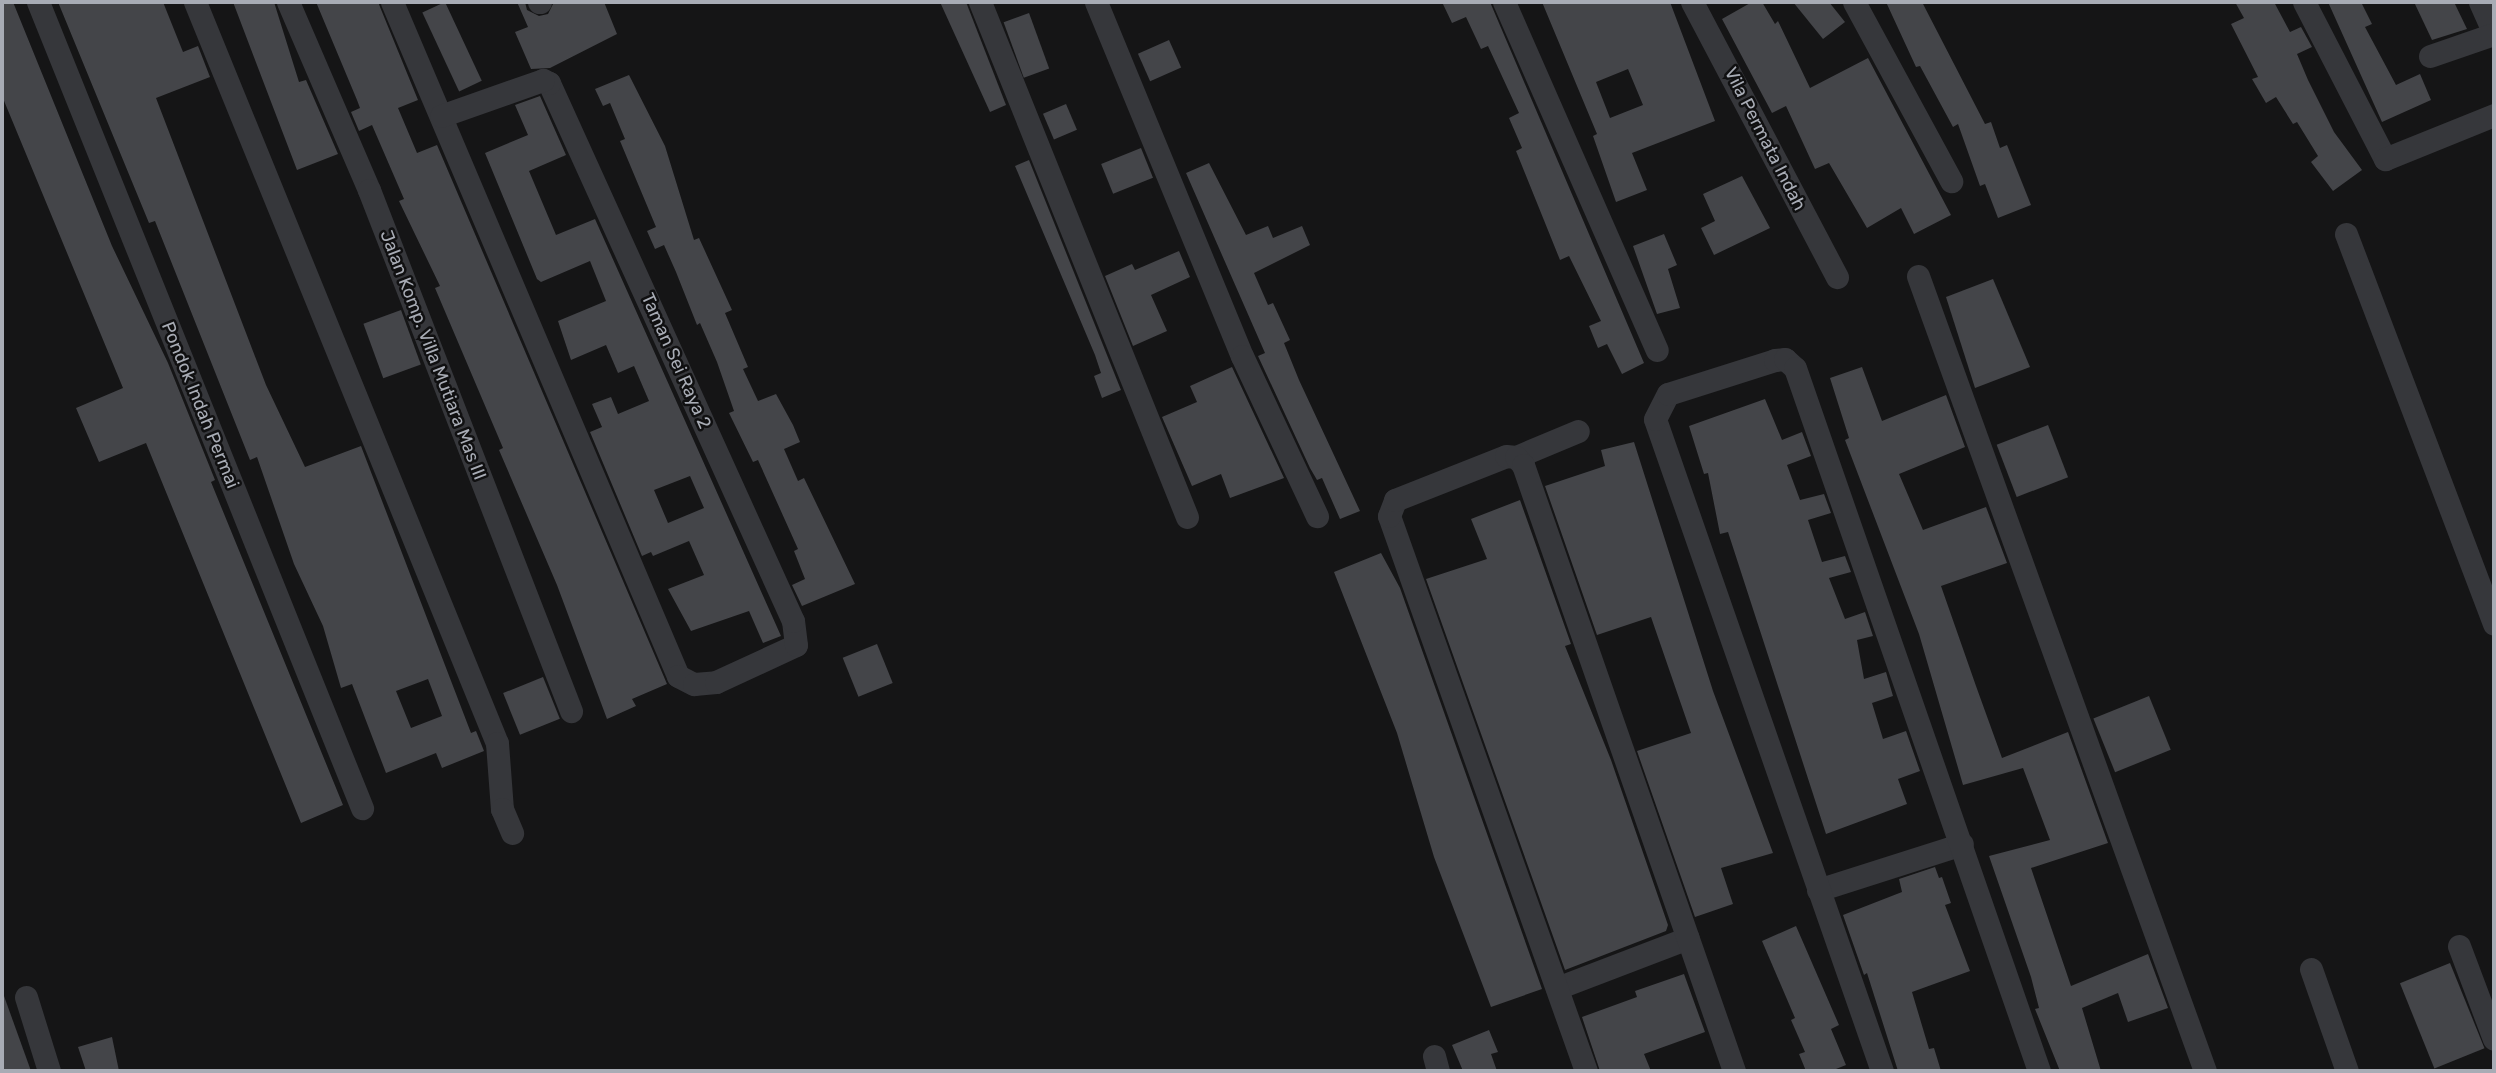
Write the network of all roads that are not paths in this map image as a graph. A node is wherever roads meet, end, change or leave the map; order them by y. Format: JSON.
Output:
{"nodes":[{"id":1,"x":38,"y":2,"type":"edge"},
{"id":2,"x":195,"y":2,"type":"edge"},
{"id":3,"x":288,"y":2,"type":"edge"},
{"id":4,"x":392,"y":2,"type":"edge"},
{"id":5,"x":980,"y":2,"type":"edge"},
{"id":6,"x":1096,"y":2,"type":"edge"},
{"id":7,"x":1504,"y":2,"type":"edge"},
{"id":8,"x":1692,"y":2,"type":"edge"},
{"id":9,"x":1853,"y":2,"type":"edge"},
{"id":10,"x":2304,"y":2,"type":"edge"},
{"id":11,"x":2480,"y":2,"type":"edge"},
{"id":12,"x":2494,"y":33,"type":"edge"},
{"id":13,"x":2431,"y":55,"type":"dead end"},
{"id":14,"x":2494,"y":115,"type":"edge"},
{"id":15,"x":441,"y":116,"type":"junction"},
{"id":16,"x":1951,"y":181,"type":"dead end"},
{"id":17,"x":2346,"y":234,"type":"dead end"},
{"id":18,"x":1918,"y":276,"type":"dead end"},
{"id":19,"x":1837,"y":277,"type":"dead end"},
{"id":20,"x":1657,"y":351,"type":"dead end"},
{"id":21,"x":1578,"y":431,"type":"dead end"},
{"id":22,"x":1516,"y":457,"type":"junction"},
{"id":23,"x":1317,"y":516,"type":"dead end"},
{"id":24,"x":1187,"y":517,"type":"dead end"},
{"id":25,"x":2494,"y":624,"type":"edge"},
{"id":26,"x":571,"y":711,"type":"dead end"},
{"id":27,"x":362,"y":808,"type":"dead end"},
{"id":28,"x":512,"y":833,"type":"dead end"},
{"id":29,"x":1962,"y":844,"type":"junction"},
{"id":30,"x":1818,"y":890,"type":"junction"},
{"id":31,"x":1688,"y":938,"type":"junction"},
{"id":32,"x":2459,"y":946,"type":"dead end"},
{"id":33,"x":2311,"y":969,"type":"dead end"},
{"id":34,"x":1557,"y":988,"type":"junction"},
{"id":35,"x":26,"y":996,"type":"dead end"},
{"id":36,"x":2494,"y":1039,"type":"edge"},
{"id":37,"x":49,"y":1071,"type":"edge"},
{"id":38,"x":1586,"y":1071,"type":"edge"},
{"id":39,"x":1734,"y":1071,"type":"edge"},
{"id":40,"x":1882,"y":1071,"type":"edge"},
{"id":41,"x":2039,"y":1071,"type":"edge"},
{"id":42,"x":2205,"y":1071,"type":"edge"},
{"id":43,"x":2347,"y":1071,"type":"edge"}],
"edges":[{"from":1,"to":27,"type":"street","name":"Pondok Indah Permai"},
{"from":2,"to":28,"type":"street"},
{"from":3,"to":26,"type":"street","name":"Jalan Komp. Villa Mutiara Mas III"},
{"from":4,"to":15,"type":"street","name":"Taman Sei Raya 2"},
{"from":5,"to":24,"type":"street"},
{"from":6,"to":23,"type":"street"},
{"from":7,"to":20,"type":"street"},
{"from":8,"to":19,"type":"street","name":"Vila Permata Indah"},
{"from":9,"to":16,"type":"street"},
{"from":10,"to":14,"type":"street"},
{"from":11,"to":12,"type":"street"},
{"from":12,"to":13,"type":"street"},
{"from":15,"to":15,"type":"street","name":"Taman Sei Raya 2"},
{"from":17,"to":25,"type":"street"},
{"from":18,"to":42,"type":"street"},
{"from":21,"to":22,"type":"street"},
{"from":22,"to":31,"type":"street"},
{"from":22,"to":34,"type":"street"},
{"from":29,"to":30,"type":"street"},
{"from":29,"to":30,"type":"street"},
{"from":29,"to":41,"type":"street"},
{"from":30,"to":40,"type":"street"},
{"from":31,"to":34,"type":"street"},
{"from":31,"to":39,"type":"street"},
{"from":32,"to":36,"type":"street"},
{"from":33,"to":43,"type":"street"},
{"from":34,"to":38,"type":"street"},
{"from":35,"to":37,"type":"street"}]}
